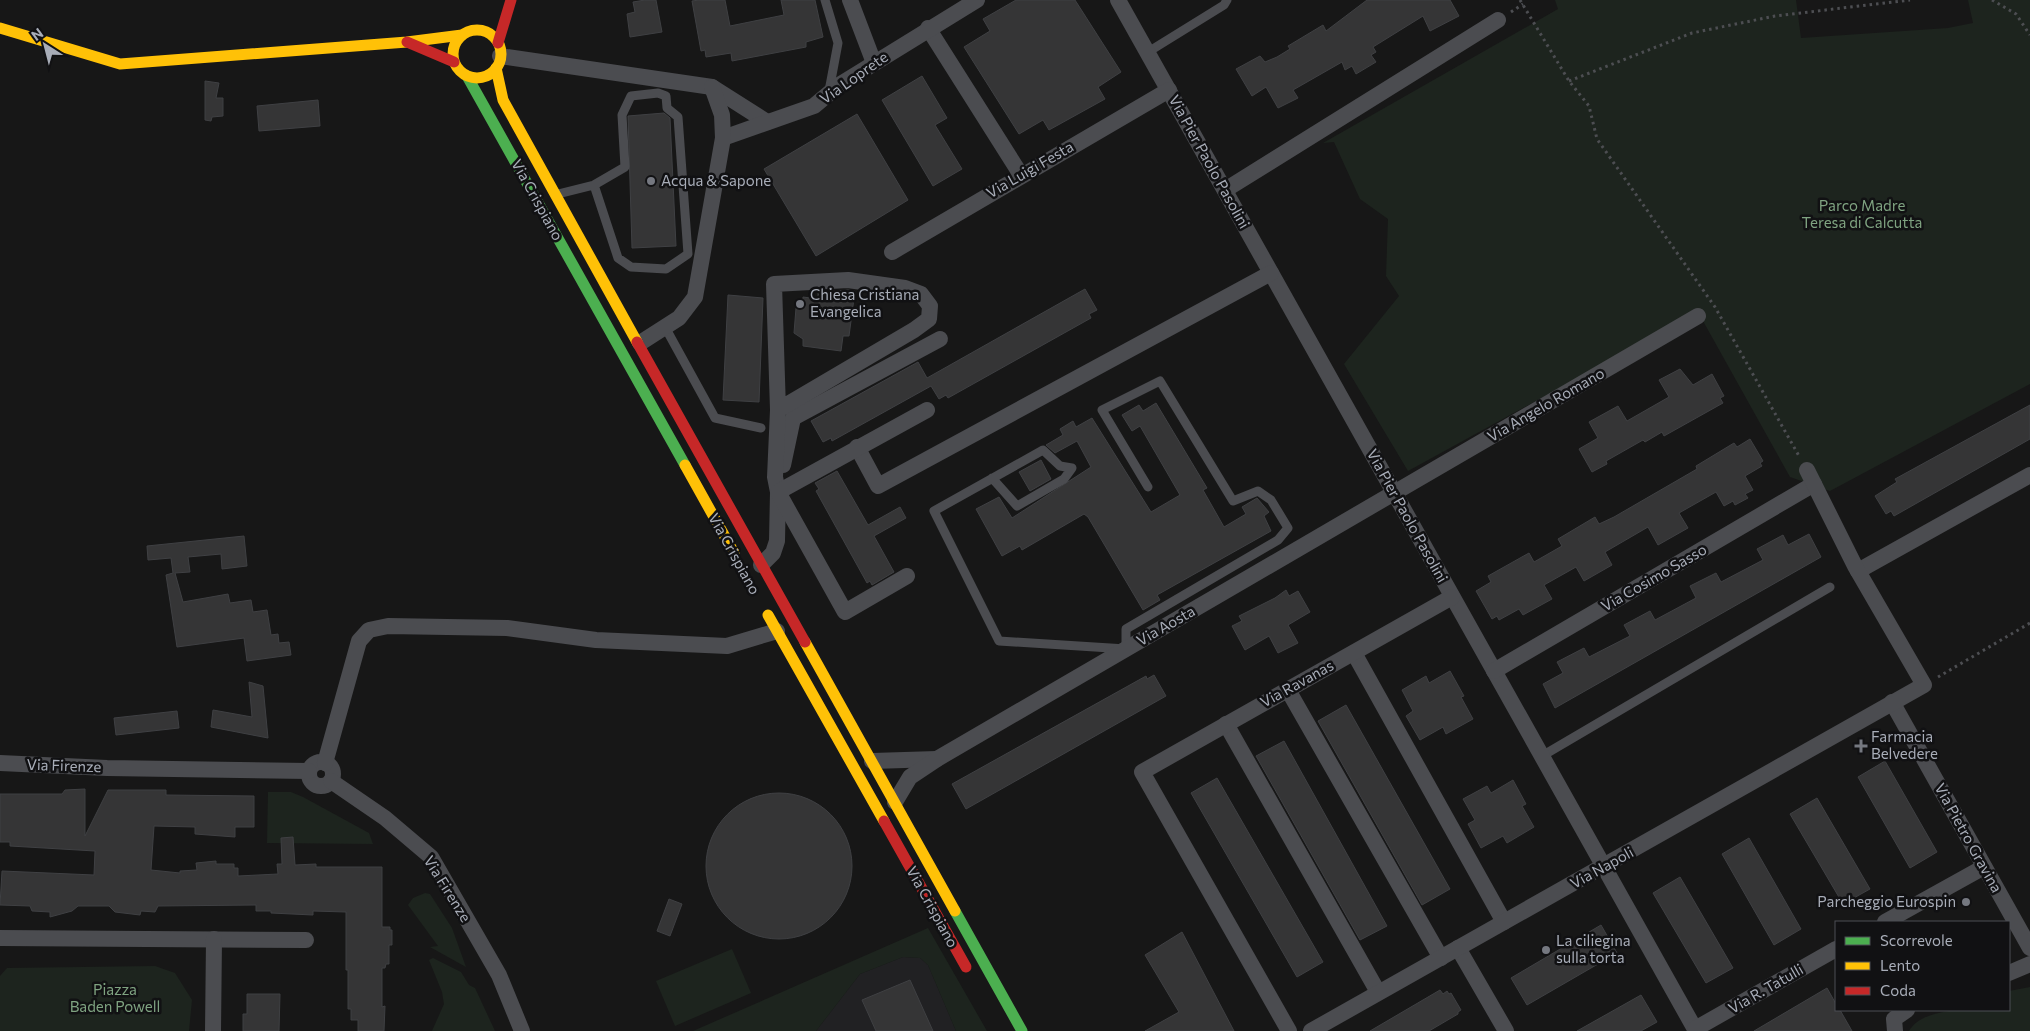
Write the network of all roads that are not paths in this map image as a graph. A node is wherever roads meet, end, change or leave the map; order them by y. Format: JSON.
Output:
{"nodes":[{"id":1,"x":506,"y":0,"type":"edge"},
{"id":2,"x":511,"y":0,"type":"edge"},
{"id":3,"x":825,"y":0,"type":"edge"},
{"id":4,"x":850,"y":0,"type":"edge"},
{"id":5,"x":977,"y":0,"type":"edge"},
{"id":6,"x":1118,"y":0,"type":"edge"},
{"id":7,"x":1227,"y":0,"type":"edge"},
{"id":8,"x":1498,"y":20,"type":"dead end"},
{"id":9,"x":0,"y":28,"type":"edge"},
{"id":10,"x":928,"y":28,"type":"junction"},
{"id":11,"x":468,"y":32,"type":"junction"},
{"id":12,"x":408,"y":42,"type":"junction"},
{"id":13,"x":1148,"y":52,"type":"junction"},
{"id":14,"x":498,"y":56,"type":"junction"},
{"id":15,"x":454,"y":62,"type":"junction"},
{"id":16,"x":874,"y":63,"type":"junction"},
{"id":17,"x":467,"y":76,"type":"junction"},
{"id":18,"x":712,"y":87,"type":"junction"},
{"id":19,"x":1169,"y":90,"type":"junction"},
{"id":20,"x":828,"y":94,"type":"junction"},
{"id":21,"x":767,"y":122,"type":"junction"},
{"id":22,"x":722,"y":138,"type":"junction"},
{"id":23,"x":1021,"y":175,"type":"junction"},
{"id":24,"x":594,"y":185,"type":"junction"},
{"id":25,"x":1225,"y":190,"type":"junction"},
{"id":26,"x":556,"y":195,"type":"junction"},
{"id":27,"x":892,"y":252,"type":"dead end"},
{"id":28,"x":1271,"y":273,"type":"junction"},
{"id":29,"x":1698,"y":316,"type":"dead end"},
{"id":30,"x":665,"y":327,"type":"junction"},
{"id":31,"x":940,"y":339,"type":"dead end"},
{"id":32,"x":640,"y":342,"type":"junction"},
{"id":33,"x":778,"y":410,"type":"junction"},
{"id":34,"x":927,"y":410,"type":"dead end"},
{"id":35,"x":761,"y":428,"type":"dead end"},
{"id":36,"x":857,"y":447,"type":"junction"},
{"id":37,"x":1807,"y":470,"type":"road end"},
{"id":38,"x":2030,"y":475,"type":"edge"},
{"id":39,"x":992,"y":478,"type":"junction"},
{"id":40,"x":1814,"y":484,"type":"junction"},
{"id":41,"x":1148,"y":487,"type":"dead end"},
{"id":42,"x":778,"y":492,"type":"junction"},
{"id":43,"x":1395,"y":493,"type":"junction"},
{"id":44,"x":737,"y":560,"type":"dead end"},
{"id":45,"x":761,"y":565,"type":"junction"},
{"id":46,"x":1858,"y":572,"type":"junction"},
{"id":47,"x":907,"y":576,"type":"dead end"},
{"id":48,"x":1830,"y":588,"type":"dead end"},
{"id":49,"x":1452,"y":597,"type":"junction"},
{"id":50,"x":761,"y":602,"type":"dead end"},
{"id":51,"x":777,"y":631,"type":"junction"},
{"id":52,"x":1126,"y":649,"type":"junction"},
{"id":53,"x":1354,"y":653,"type":"junction"},
{"id":54,"x":1494,"y":671,"type":"junction"},
{"id":55,"x":1288,"y":690,"type":"junction"},
{"id":56,"x":1892,"y":702,"type":"junction"},
{"id":57,"x":1226,"y":724,"type":"junction"},
{"id":58,"x":1542,"y":756,"type":"junction"},
{"id":59,"x":937,"y":759,"type":"junction"},
{"id":60,"x":872,"y":761,"type":"junction"},
{"id":61,"x":0,"y":763,"type":"edge"},
{"id":62,"x":325,"y":763,"type":"junction"},
{"id":63,"x":309,"y":771,"type":"junction"},
{"id":64,"x":330,"y":781,"type":"junction"},
{"id":65,"x":895,"y":802,"type":"junction"},
{"id":66,"x":1603,"y":867,"type":"junction"},
{"id":67,"x":1984,"y":867,"type":"junction"},
{"id":68,"x":1886,"y":921,"type":"edge"},
{"id":69,"x":1504,"y":922,"type":"junction"},
{"id":70,"x":0,"y":938,"type":"edge"},
{"id":71,"x":214,"y":939,"type":"junction"},
{"id":72,"x":306,"y":940,"type":"dead end"},
{"id":73,"x":1458,"y":948,"type":"junction"},
{"id":74,"x":2030,"y":948,"type":"edge"},
{"id":75,"x":1835,"y":950,"type":"edge"},
{"id":76,"x":1441,"y":958,"type":"junction"},
{"id":77,"x":2030,"y":964,"type":"edge"},
{"id":78,"x":2010,"y":973,"type":"edge"},
{"id":79,"x":972,"y":979,"type":"dead end"},
{"id":80,"x":1378,"y":992,"type":"junction"},
{"id":81,"x":1695,"y":1030,"type":"edge"},
{"id":82,"x":213,"y":1031,"type":"edge"},
{"id":83,"x":522,"y":1031,"type":"edge"},
{"id":84,"x":1022,"y":1031,"type":"edge"},
{"id":85,"x":1289,"y":1031,"type":"edge"},
{"id":86,"x":1311,"y":1031,"type":"edge"},
{"id":87,"x":1506,"y":1031,"type":"edge"}],
"edges":[{"from":1,"to":11,"type":"main road"},
{"from":2,"to":14,"type":"main road"},
{"from":3,"to":20,"type":"lane"},
{"from":4,"to":16,"type":"street"},
{"from":5,"to":10,"type":"street","name":"Via Loprete"},
{"from":6,"to":13,"type":"street","name":"Via Pier Paolo Pasolini"},
{"from":7,"to":13,"type":"lane"},
{"from":8,"to":25,"type":"street"},
{"from":9,"to":12,"type":"main road"},
{"from":10,"to":16,"type":"street","name":"Via Loprete"},
{"from":10,"to":23,"type":"street"},
{"from":11,"to":12,"type":"main road"},
{"from":11,"to":14,"type":"main road"},
{"from":11,"to":15,"type":"main road"},
{"from":12,"to":15,"type":"main road"},
{"from":13,"to":19,"type":"street","name":"Via Pier Paolo Pasolini"},
{"from":14,"to":17,"type":"main road"},
{"from":14,"to":18,"type":"street"},
{"from":14,"to":26,"type":"main road","name":"Via Crispiano"},
{"from":15,"to":17,"type":"main road"},
{"from":16,"to":20,"type":"street","name":"Via Loprete"},
{"from":17,"to":44,"type":"main road","name":"Via Crispiano"},
{"from":18,"to":21,"type":"street"},
{"from":18,"to":22,"type":"street"},
{"from":19,"to":23,"type":"street","name":"Via Luigi Festa"},
{"from":19,"to":25,"type":"street","name":"Via Pier Paolo Pasolini"},
{"from":20,"to":21,"type":"street","name":"Via Loprete"},
{"from":21,"to":22,"type":"street","name":"Via Loprete"},
{"from":22,"to":30,"type":"street"},
{"from":23,"to":27,"type":"street","name":"Via Luigi Festa"},
{"from":24,"to":24,"type":"lane","name":"Via Crispiano"},
{"from":24,"to":26,"type":"lane","name":"Via Crispiano"},
{"from":25,"to":28,"type":"street","name":"Via Pier Paolo Pasolini"},
{"from":26,"to":32,"type":"main road","name":"Via Crispiano"},
{"from":28,"to":36,"type":"street"},
{"from":28,"to":43,"type":"street","name":"Via Pier Paolo Pasolini"},
{"from":29,"to":43,"type":"street","name":"Via Angelo Romano"},
{"from":30,"to":32,"type":"street"},
{"from":30,"to":35,"type":"lane"},
{"from":31,"to":42,"type":"street","name":"Via Crispiano"},
{"from":32,"to":45,"type":"main road","name":"Via Crispiano"},
{"from":33,"to":33,"type":"street","name":"Via Crispiano"},
{"from":33,"to":42,"type":"street","name":"Via Crispiano"},
{"from":34,"to":36,"type":"street"},
{"from":36,"to":42,"type":"street"},
{"from":37,"to":40,"type":"street"},
{"from":38,"to":46,"type":"street"},
{"from":39,"to":39,"type":"lane"},
{"from":39,"to":52,"type":"lane"},
{"from":40,"to":46,"type":"street"},
{"from":40,"to":54,"type":"street","name":"Via Cosimo Sasso"},
{"from":41,"to":52,"type":"lane"},
{"from":42,"to":45,"type":"street","name":"Via Crispiano"},
{"from":42,"to":47,"type":"street"},
{"from":43,"to":49,"type":"street","name":"Via Pier Paolo Pasolini"},
{"from":43,"to":52,"type":"street","name":"Via Aosta"},
{"from":45,"to":60,"type":"main road","name":"Via Crispiano"},
{"from":46,"to":56,"type":"street","name":"Via Napoli"},
{"from":48,"to":58,"type":"lane"},
{"from":49,"to":53,"type":"street","name":"Via Ravanas"},
{"from":49,"to":54,"type":"street","name":"Via Pier Paolo Pasolini"},
{"from":50,"to":51,"type":"main road","name":"Via Crispiano"},
{"from":51,"to":62,"type":"street"},
{"from":51,"to":79,"type":"main road","name":"Via Crispiano"},
{"from":52,"to":59,"type":"street","name":"Via Aosta"},
{"from":53,"to":55,"type":"street","name":"Via Ravanas"},
{"from":53,"to":69,"type":"street"},
{"from":54,"to":58,"type":"street","name":"Via Pier Paolo Pasolini"},
{"from":55,"to":57,"type":"street","name":"Via Ravanas"},
{"from":55,"to":76,"type":"street"},
{"from":56,"to":66,"type":"street","name":"Via Napoli"},
{"from":56,"to":67,"type":"street","name":"Via Pietro Gravina"},
{"from":57,"to":80,"type":"street"},
{"from":57,"to":85,"type":"street","name":"Via Ravanas"},
{"from":58,"to":66,"type":"street","name":"Via Pier Paolo Pasolini"},
{"from":59,"to":60,"type":"street"},
{"from":59,"to":65,"type":"street"},
{"from":60,"to":65,"type":"main road","name":"Via Crispiano"},
{"from":61,"to":63,"type":"street","name":"Via Firenze"},
{"from":62,"to":63,"type":"street"},
{"from":62,"to":64,"type":"street"},
{"from":63,"to":64,"type":"street"},
{"from":64,"to":83,"type":"street","name":"Via Firenze"},
{"from":65,"to":84,"type":"main road","name":"Via Crispiano"},
{"from":66,"to":69,"type":"street","name":"Via Napoli"},
{"from":66,"to":81,"type":"street","name":"Via Pier Paolo Pasolini"},
{"from":67,"to":68,"type":"street"},
{"from":67,"to":74,"type":"street","name":"Via Pietro Gravina"},
{"from":69,"to":73,"type":"street","name":"Via Napoli"},
{"from":70,"to":71,"type":"street"},
{"from":71,"to":72,"type":"street"},
{"from":71,"to":82,"type":"street"},
{"from":73,"to":76,"type":"street","name":"Via Napoli"},
{"from":73,"to":87,"type":"street"},
{"from":75,"to":81,"type":"street","name":"Via R. Tatulli"},
{"from":76,"to":80,"type":"street","name":"Via Napoli"},
{"from":77,"to":78,"type":"street"},
{"from":80,"to":86,"type":"street","name":"Via Napoli"}]}
